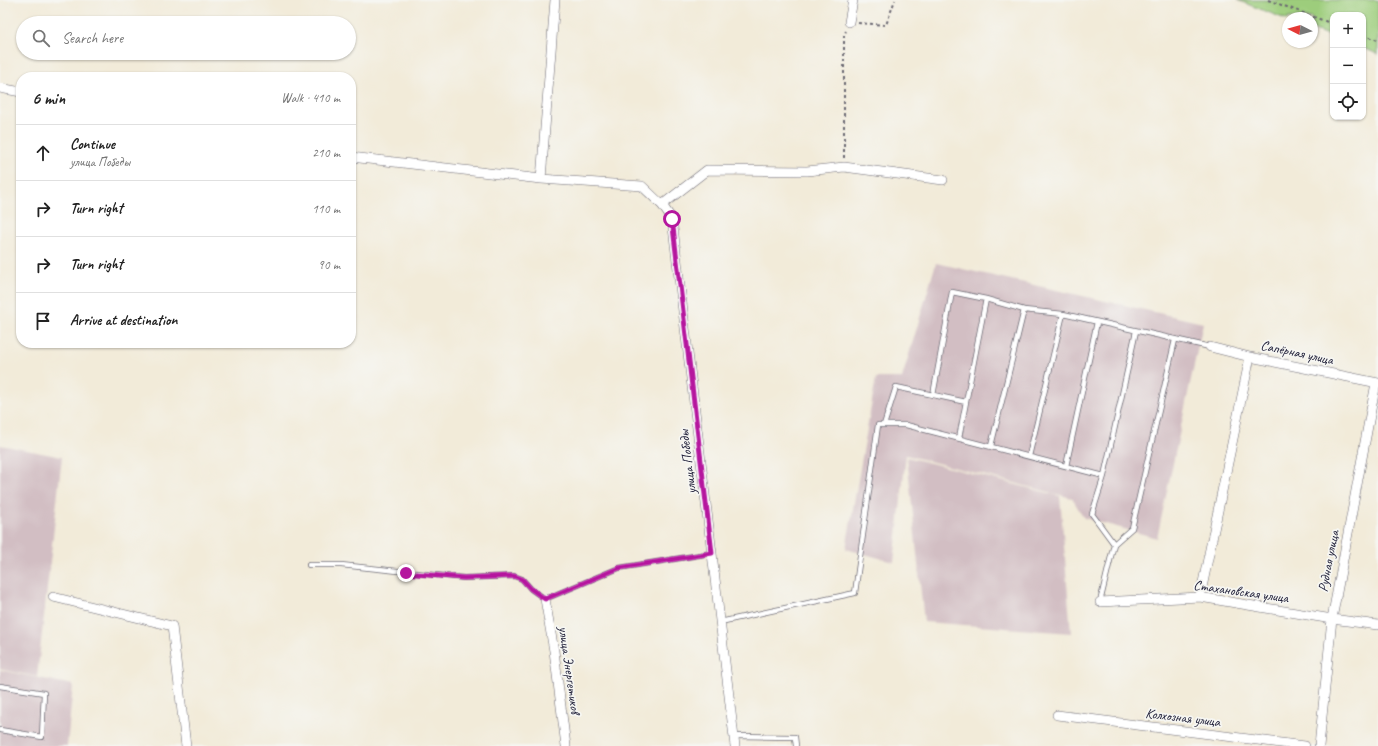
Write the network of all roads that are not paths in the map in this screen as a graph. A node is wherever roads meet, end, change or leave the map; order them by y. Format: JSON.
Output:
{"nodes":[{"id":1,"x":556,"y":0,"type":"edge"},
{"id":2,"x":853,"y":0,"type":"edge"},
{"id":3,"x":849,"y":22,"type":"road end"},
{"id":4,"x":0,"y":88,"type":"edge"},
{"id":5,"x":16,"y":91,"type":"edge"},
{"id":6,"x":356,"y":158,"type":"edge"},
{"id":7,"x":541,"y":179,"type":"junction"},
{"id":8,"x":942,"y":180,"type":"dead end"},
{"id":9,"x":662,"y":205,"type":"junction"},
{"id":10,"x":986,"y":298,"type":"junction"},
{"id":11,"x":1024,"y":310,"type":"junction"},
{"id":12,"x":1063,"y":314,"type":"junction"},
{"id":13,"x":1097,"y":322,"type":"junction"},
{"id":14,"x":1136,"y":331,"type":"junction"},
{"id":15,"x":1175,"y":340,"type":"junction"},
{"id":16,"x":1210,"y":347,"type":"joint"},
{"id":17,"x":1250,"y":357,"type":"junction"},
{"id":18,"x":1377,"y":383,"type":"edge"},
{"id":19,"x":933,"y":395,"type":"junction"},
{"id":20,"x":966,"y":402,"type":"junction"},
{"id":21,"x":884,"y":425,"type":"junction"},
{"id":22,"x":959,"y":438,"type":"junction"},
{"id":23,"x":991,"y":446,"type":"junction"},
{"id":24,"x":1029,"y":456,"type":"junction"},
{"id":25,"x":1066,"y":466,"type":"junction"},
{"id":26,"x":1104,"y":476,"type":"junction"},
{"id":27,"x":1114,"y":544,"type":"junction"},
{"id":28,"x":712,"y":553,"type":"junction"},
{"id":29,"x":309,"y":565,"type":"dead end"},
{"id":30,"x":1200,"y":597,"type":"junction"},
{"id":31,"x":53,"y":598,"type":"dead end"},
{"id":32,"x":545,"y":599,"type":"junction"},
{"id":33,"x":1100,"y":602,"type":"joint"},
{"id":34,"x":1332,"y":619,"type":"junction"},
{"id":35,"x":720,"y":622,"type":"junction"},
{"id":36,"x":1378,"y":625,"type":"edge"},
{"id":37,"x":0,"y":686,"type":"edge"},
{"id":38,"x":1057,"y":715,"type":"dead end"},
{"id":39,"x":0,"y":730,"type":"edge"},
{"id":40,"x":734,"y":736,"type":"junction"},
{"id":41,"x":186,"y":746,"type":"edge"},
{"id":42,"x":566,"y":746,"type":"edge"},
{"id":43,"x":735,"y":746,"type":"edge"},
{"id":44,"x":796,"y":746,"type":"edge"},
{"id":45,"x":1305,"y":746,"type":"edge"},
{"id":46,"x":1319,"y":746,"type":"edge"}],
"edges":[{"from":1,"to":7,"type":"street"},
{"from":2,"to":3,"type":"street"},
{"from":4,"to":5,"type":"street"},
{"from":6,"to":7,"type":"street"},
{"from":7,"to":9,"type":"street","name":"улица Победы"},
{"from":8,"to":9,"type":"street"},
{"from":9,"to":28,"type":"street","name":"улица Победы"},
{"from":10,"to":11,"type":"lane"},
{"from":10,"to":19,"type":"lane"},
{"from":10,"to":20,"type":"lane"},
{"from":11,"to":12,"type":"lane"},
{"from":11,"to":23,"type":"lane"},
{"from":12,"to":13,"type":"lane"},
{"from":12,"to":24,"type":"lane"},
{"from":13,"to":14,"type":"lane"},
{"from":13,"to":25,"type":"lane"},
{"from":14,"to":15,"type":"lane"},
{"from":14,"to":26,"type":"lane"},
{"from":15,"to":16,"type":"lane"},
{"from":15,"to":27,"type":"lane"},
{"from":16,"to":17,"type":"street","name":"Сапёрная улица"},
{"from":17,"to":18,"type":"street","name":"Сапёрная улица"},
{"from":17,"to":30,"type":"street"},
{"from":18,"to":34,"type":"street","name":"Рудная улица"},
{"from":19,"to":20,"type":"lane"},
{"from":19,"to":21,"type":"lane"},
{"from":20,"to":22,"type":"lane"},
{"from":21,"to":22,"type":"lane"},
{"from":21,"to":35,"type":"lane"},
{"from":22,"to":23,"type":"lane"},
{"from":23,"to":24,"type":"lane"},
{"from":24,"to":25,"type":"lane"},
{"from":25,"to":26,"type":"lane"},
{"from":26,"to":27,"type":"lane"},
{"from":27,"to":33,"type":"lane"},
{"from":28,"to":32,"type":"lane"},
{"from":28,"to":35,"type":"street","name":"улица Победы"},
{"from":29,"to":32,"type":"lane"},
{"from":30,"to":33,"type":"street","name":"Стахановская улица"},
{"from":30,"to":34,"type":"street","name":"Стахановская улица"},
{"from":31,"to":41,"type":"street"},
{"from":32,"to":42,"type":"street","name":"улица Энергетиков"},
{"from":34,"to":36,"type":"street","name":"Стахановская улица"},
{"from":34,"to":46,"type":"street","name":"Рудная улица"},
{"from":35,"to":40,"type":"street","name":"улица Победы"},
{"from":37,"to":39,"type":"lane"},
{"from":38,"to":45,"type":"street","name":"Колхозная улица"},
{"from":40,"to":43,"type":"street","name":"улица Победы"},
{"from":40,"to":44,"type":"lane"}]}
